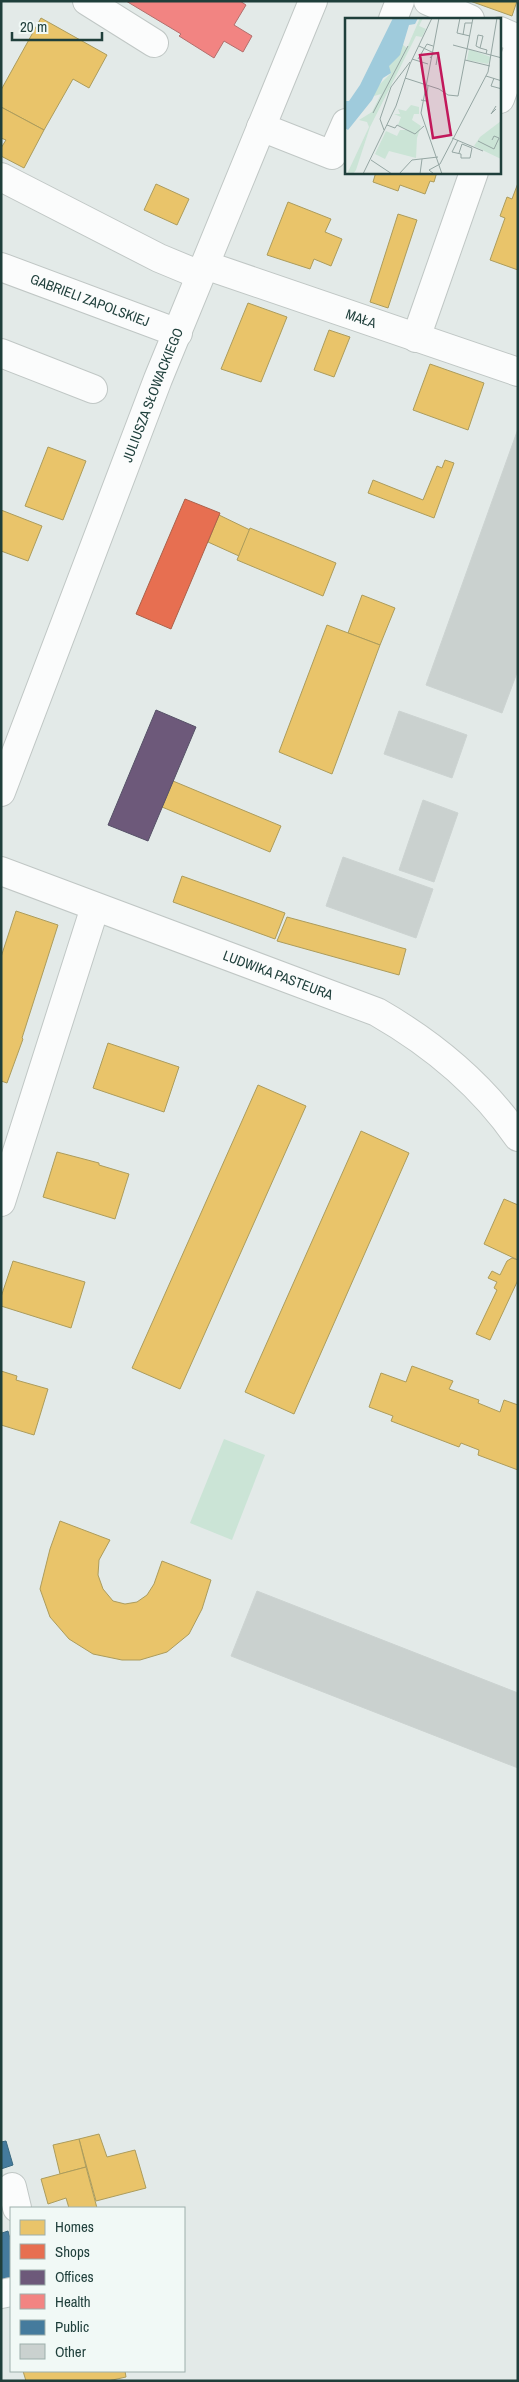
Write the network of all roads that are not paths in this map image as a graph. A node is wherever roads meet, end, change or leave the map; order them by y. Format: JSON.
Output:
{"nodes":[{"id":1,"x":87,"y":1,"type":"edge"},
{"id":2,"x":313,"y":1,"type":"edge"},
{"id":3,"x":400,"y":1,"type":"edge"},
{"id":4,"x":428,"y":1,"type":"edge"},
{"id":5,"x":392,"y":18,"type":"edge"},
{"id":6,"x":468,"y":18,"type":"edge"},
{"id":7,"x":502,"y":33,"type":"edge"},
{"id":8,"x":518,"y":39,"type":"edge"},
{"id":9,"x":154,"y":44,"type":"dead end"},
{"id":10,"x":518,"y":49,"type":"edge"},
{"id":11,"x":502,"y":93,"type":"edge"},
{"id":12,"x":345,"y":125,"type":"edge"},
{"id":13,"x":261,"y":127,"type":"junction"},
{"id":14,"x":473,"y":174,"type":"edge"},
{"id":15,"x":1,"y":177,"type":"edge"},
{"id":16,"x":1,"y":267,"type":"edge"},
{"id":17,"x":202,"y":270,"type":"junction"},
{"id":18,"x":178,"y":333,"type":"junction"},
{"id":19,"x":416,"y":338,"type":"junction"},
{"id":20,"x":1,"y":353,"type":"edge"},
{"id":21,"x":518,"y":372,"type":"edge"},
{"id":22,"x":93,"y":389,"type":"dead end"},
{"id":23,"x":1,"y":792,"type":"edge"},
{"id":24,"x":1,"y":871,"type":"edge"},
{"id":25,"x":95,"y":907,"type":"junction"},
{"id":26,"x":518,"y":1137,"type":"edge"},
{"id":27,"x":1,"y":1202,"type":"edge"}],
"edges":[{"from":1,"to":9,"type":"street"},
{"from":2,"to":13,"type":"street","name":"JULIUSZA SŁOWACKIEGO"},
{"from":3,"to":5,"type":"street"},
{"from":4,"to":6,"type":"street"},
{"from":7,"to":8,"type":"street"},
{"from":10,"to":11,"type":"street"},
{"from":12,"to":13,"type":"street"},
{"from":13,"to":17,"type":"street","name":"JULIUSZA SŁOWACKIEGO"},
{"from":14,"to":19,"type":"street"},
{"from":15,"to":17,"type":"street","name":"MAŁA"},
{"from":16,"to":18,"type":"street","name":"GABRIELI ZAPOLSKIEJ"},
{"from":17,"to":18,"type":"street","name":"JULIUSZA SŁOWACKIEGO"},
{"from":17,"to":19,"type":"street","name":"MAŁA"},
{"from":18,"to":23,"type":"street","name":"JULIUSZA SŁOWACKIEGO"},
{"from":19,"to":21,"type":"street","name":"MAŁA"},
{"from":20,"to":22,"type":"street"},
{"from":24,"to":25,"type":"street","name":"LUDWIKA PASTEURA"},
{"from":25,"to":26,"type":"street","name":"LUDWIKA PASTEURA"},
{"from":25,"to":27,"type":"street"}]}
